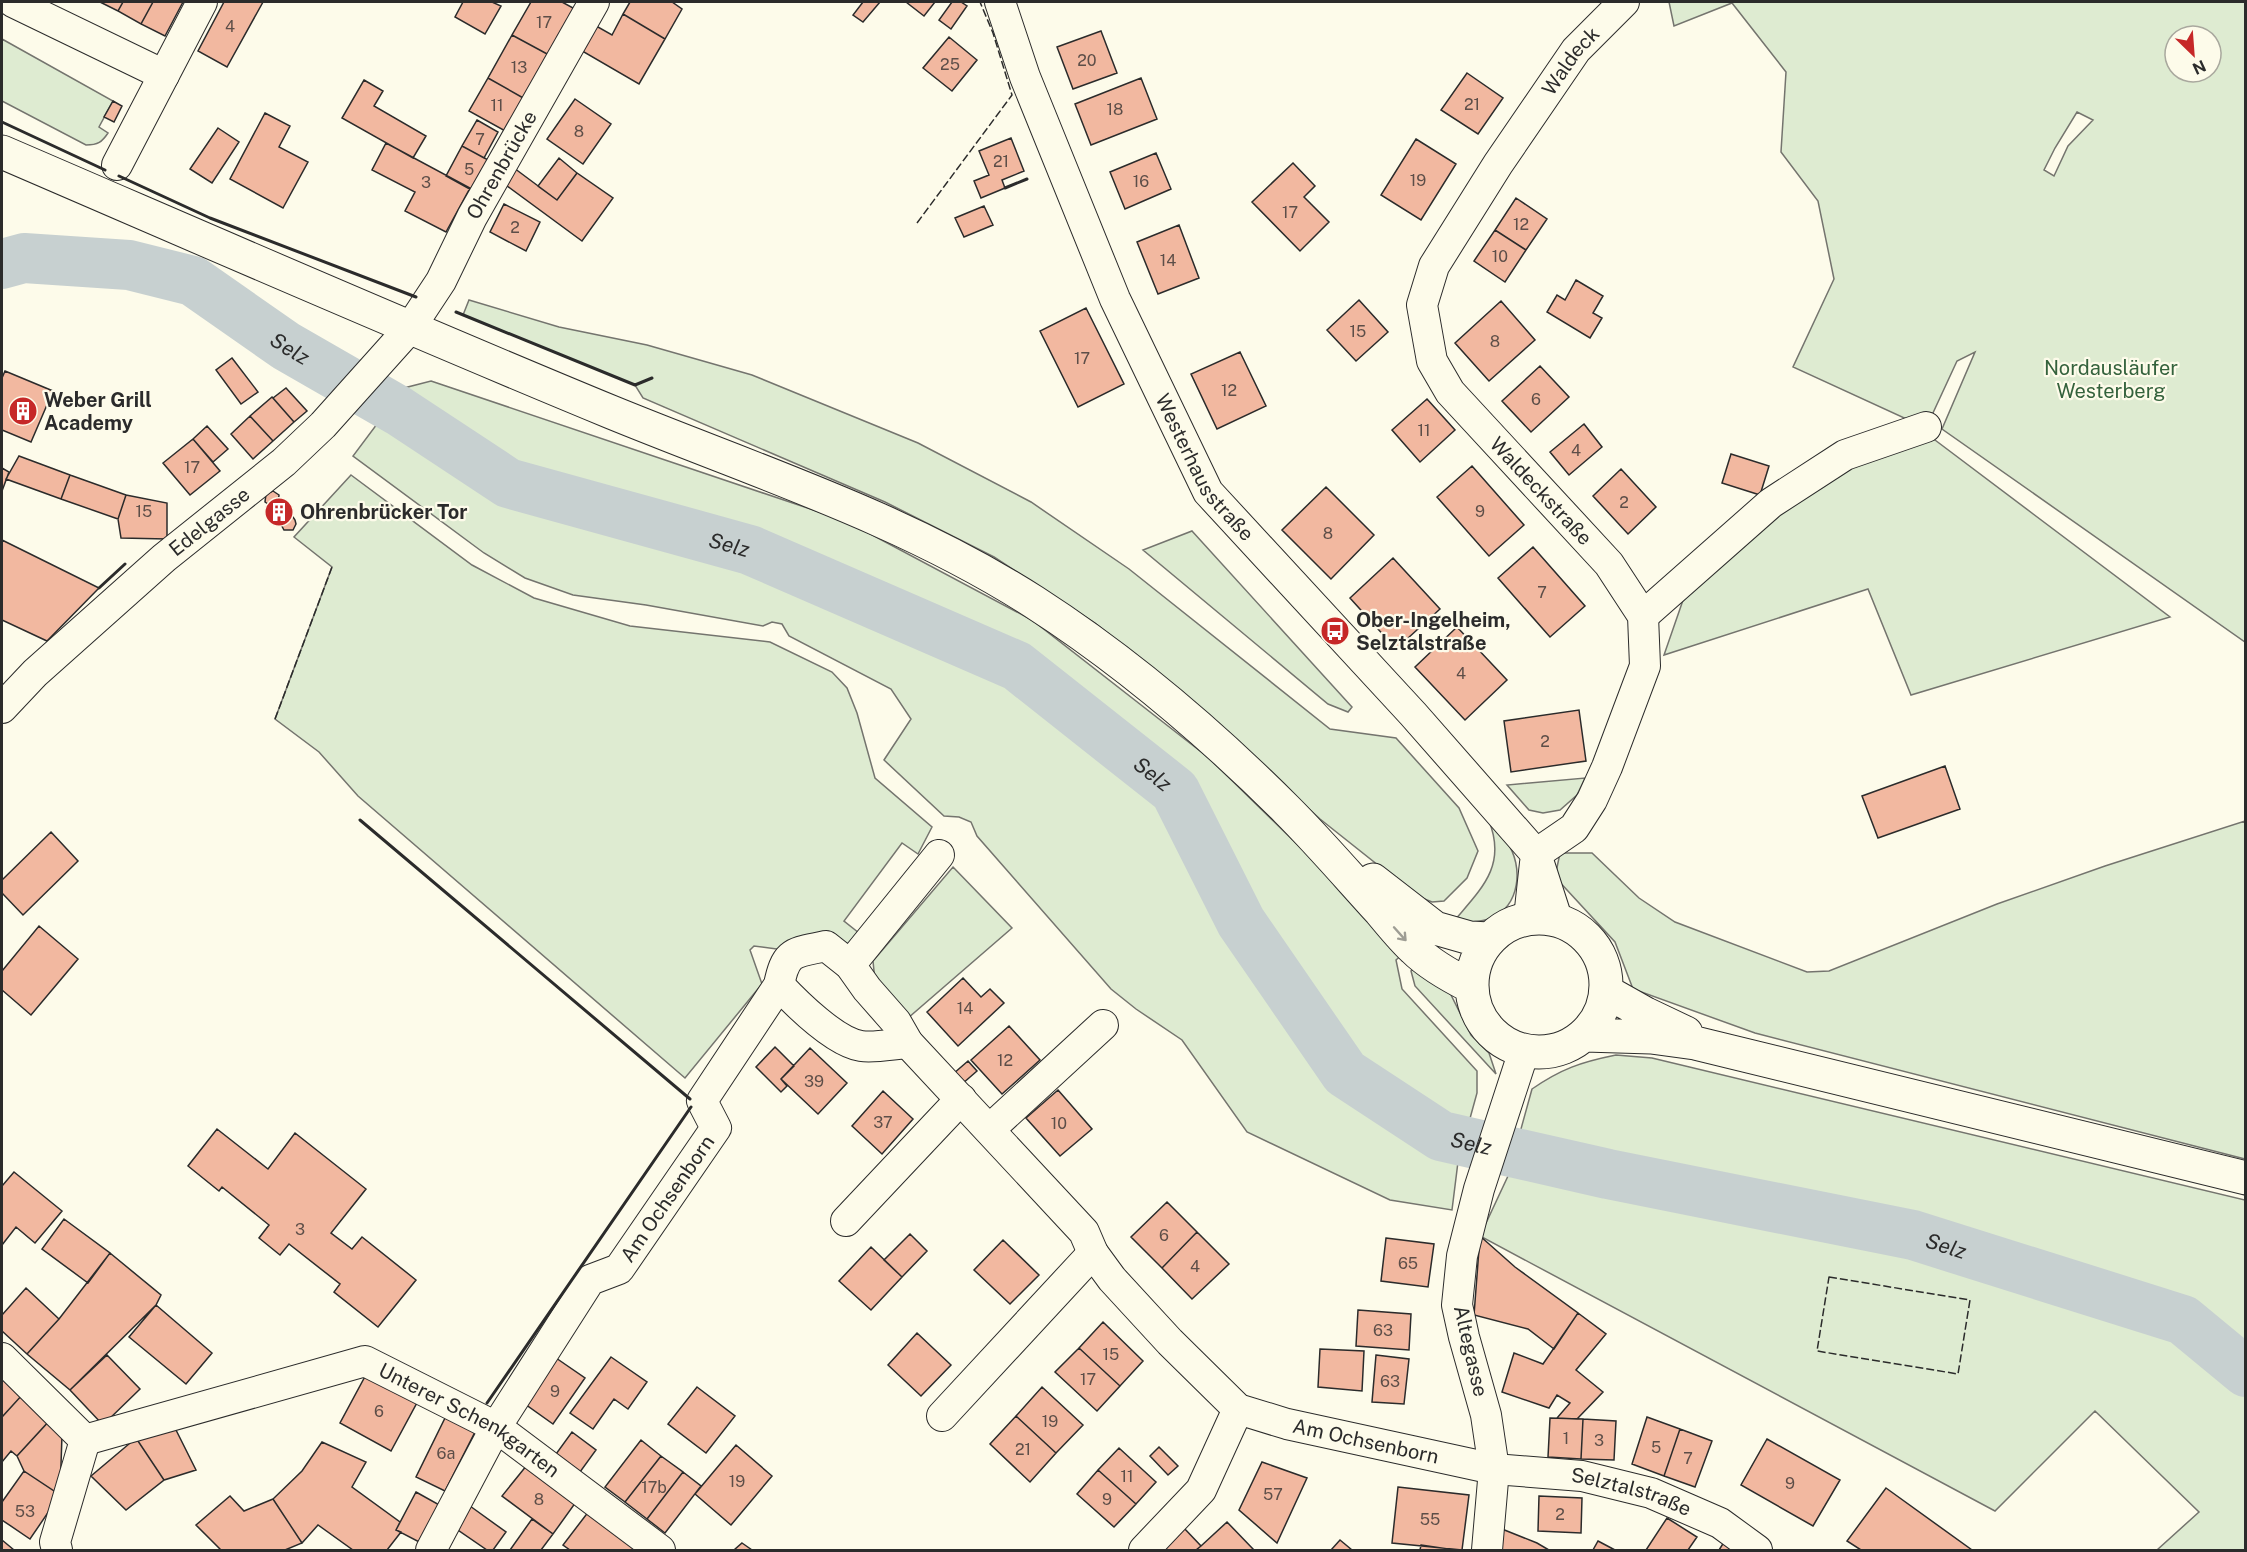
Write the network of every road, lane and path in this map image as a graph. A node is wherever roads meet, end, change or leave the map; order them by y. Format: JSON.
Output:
{"nodes":[{"id":1,"x":13,"y":2,"type":"edge"},
{"id":2,"x":202,"y":2,"type":"edge"},
{"id":3,"x":594,"y":2,"type":"edge"},
{"id":4,"x":1000,"y":2,"type":"edge"},
{"id":5,"x":1624,"y":2,"type":"edge"},
{"id":6,"x":164,"y":75,"type":"junction"},
{"id":7,"x":1523,"y":125,"type":"joint"},
{"id":8,"x":2,"y":152,"type":"edge"},
{"id":9,"x":117,"y":165,"type":"dead end"},
{"id":10,"x":410,"y":328,"type":"junction"},
{"id":11,"x":1926,"y":427,"type":"dead end"},
{"id":12,"x":1643,"y":616,"type":"junction"},
{"id":13,"x":2,"y":708,"type":"edge"},
{"id":14,"x":1290,"y":813,"type":"junction"},
{"id":15,"x":1536,"y":854,"type":"junction"},
{"id":16,"x":939,"y":855,"type":"dead end"},
{"id":17,"x":1543,"y":919,"type":"junction"},
{"id":18,"x":1490,"y":939,"type":"junction"},
{"id":19,"x":850,"y":965,"type":"junction"},
{"id":20,"x":779,"y":985,"type":"junction"},
{"id":21,"x":1472,"y":987,"type":"junction"},
{"id":22,"x":1607,"y":992,"type":"junction"},
{"id":23,"x":1103,"y":1025,"type":"dead end"},
{"id":24,"x":1585,"y":1035,"type":"junction"},
{"id":25,"x":908,"y":1043,"type":"junction"},
{"id":26,"x":1524,"y":1051,"type":"junction"},
{"id":27,"x":1738,"y":1052,"type":"junction"},
{"id":28,"x":961,"y":1100,"type":"junction"},
{"id":29,"x":990,"y":1129,"type":"junction"},
{"id":30,"x":2246,"y":1178,"type":"edge"},
{"id":31,"x":846,"y":1221,"type":"dead end"},
{"id":32,"x":1093,"y":1254,"type":"junction"},
{"id":33,"x":2,"y":1358,"type":"edge"},
{"id":34,"x":1238,"y":1409,"type":"junction"},
{"id":35,"x":942,"y":1416,"type":"dead end"},
{"id":36,"x":496,"y":1427,"type":"junction"},
{"id":37,"x":85,"y":1440,"type":"junction"},
{"id":38,"x":1494,"y":1469,"type":"junction"},
{"id":39,"x":52,"y":1548,"type":"edge"},
{"id":40,"x":431,"y":1551,"type":"edge"},
{"id":41,"x":660,"y":1551,"type":"edge"},
{"id":42,"x":1144,"y":1551,"type":"edge"},
{"id":43,"x":1487,"y":1551,"type":"edge"},
{"id":44,"x":1757,"y":1551,"type":"edge"}],
"edges":[{"from":1,"to":6,"type":"street"},
{"from":2,"to":6,"type":"street"},
{"from":3,"to":10,"type":"street","name":"Ohrenbrücke"},
{"from":4,"to":15,"type":"street","name":"Westerhausstraße"},
{"from":5,"to":7,"type":"street","name":"Waldeck"},
{"from":6,"to":9,"type":"street"},
{"from":7,"to":12,"type":"street","name":"Waldeckstraße"},
{"from":8,"to":10,"type":"main road"},
{"from":10,"to":13,"type":"street","name":"Edelgasse"},
{"from":10,"to":14,"type":"main road"},
{"from":11,"to":12,"type":"street"},
{"from":12,"to":15,"type":"street"},
{"from":14,"to":18,"type":"main road"},
{"from":14,"to":21,"type":"main road","one_way":true},
{"from":15,"to":17,"type":"street"},
{"from":16,"to":19,"type":"street"},
{"from":17,"to":18,"type":"main road"},
{"from":17,"to":22,"type":"main road"},
{"from":18,"to":21,"type":"main road"},
{"from":19,"to":20,"type":"street","name":"Am Ochsenborn"},
{"from":19,"to":25,"type":"street","name":"Am Ochsenborn"},
{"from":20,"to":25,"type":"street"},
{"from":20,"to":36,"type":"street","name":"Am Ochsenborn"},
{"from":21,"to":26,"type":"main road"},
{"from":22,"to":24,"type":"main road"},
{"from":22,"to":27,"type":"main road"},
{"from":23,"to":29,"type":"street"},
{"from":24,"to":26,"type":"main road"},
{"from":24,"to":27,"type":"main road"},
{"from":25,"to":28,"type":"street","name":"Am Ochsenborn"},
{"from":26,"to":38,"type":"street","name":"Altegasse"},
{"from":27,"to":30,"type":"main road"},
{"from":28,"to":29,"type":"street","name":"Am Ochsenborn"},
{"from":28,"to":31,"type":"street"},
{"from":29,"to":32,"type":"street","name":"Am Ochsenborn"},
{"from":32,"to":34,"type":"street","name":"Am Ochsenborn"},
{"from":32,"to":35,"type":"street"},
{"from":33,"to":37,"type":"street"},
{"from":34,"to":38,"type":"street","name":"Am Ochsenborn"},
{"from":34,"to":42,"type":"street"},
{"from":36,"to":37,"type":"street","name":"Unterer Schenkgarten"},
{"from":36,"to":40,"type":"street"},
{"from":36,"to":41,"type":"street","name":"Unterer Schenkgarten"},
{"from":37,"to":39,"type":"street"},
{"from":38,"to":43,"type":"street","name":"Altegasse"},
{"from":38,"to":44,"type":"street","name":"Selztalstraße"}]}
